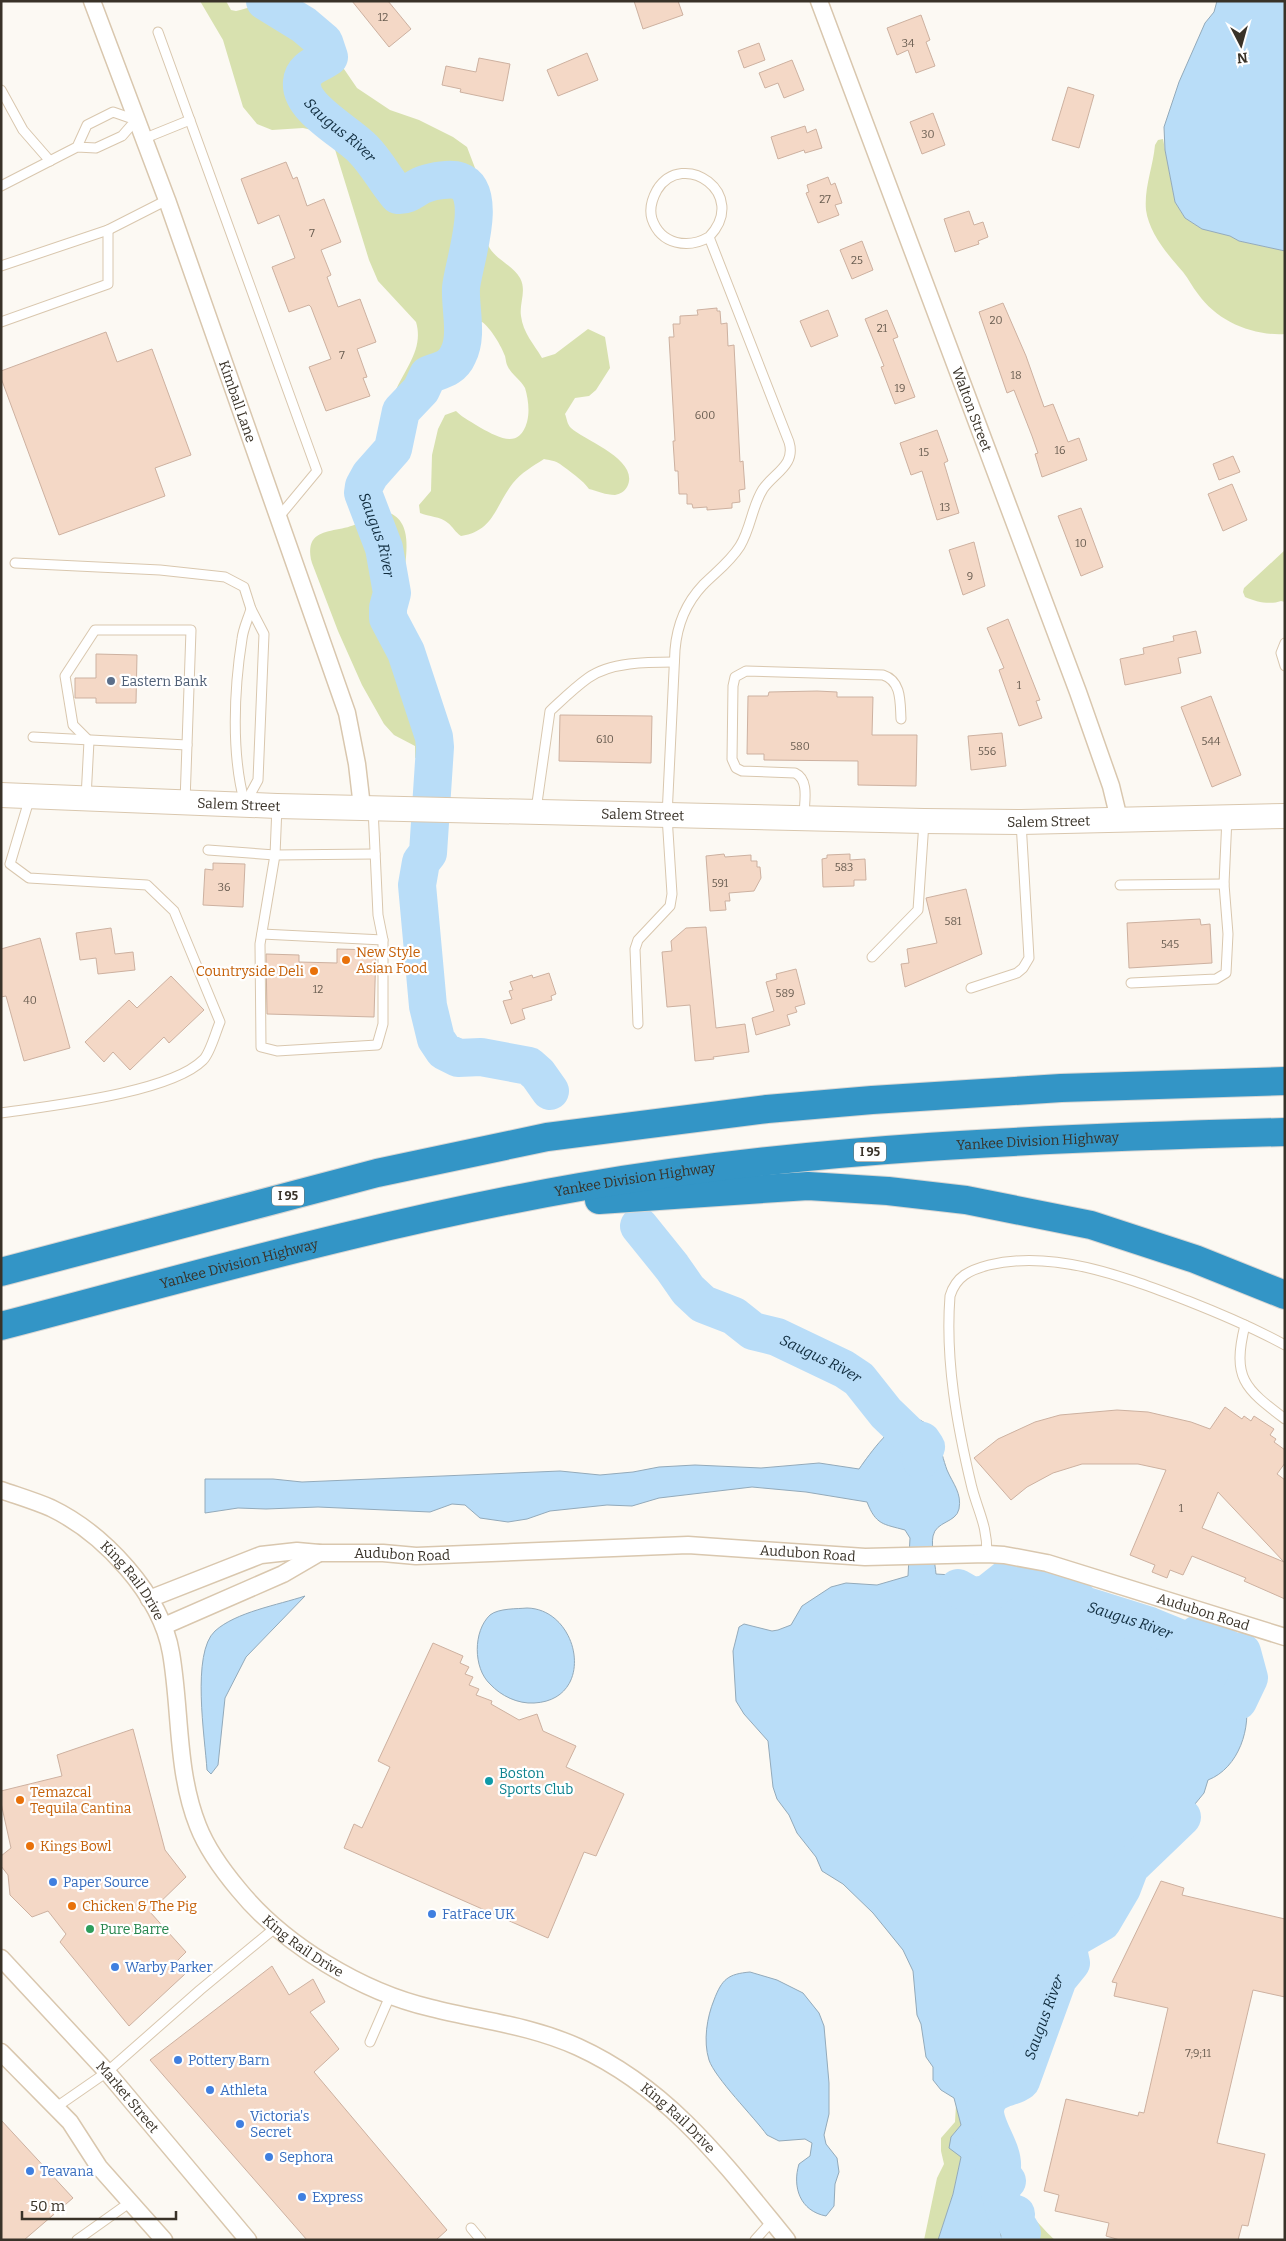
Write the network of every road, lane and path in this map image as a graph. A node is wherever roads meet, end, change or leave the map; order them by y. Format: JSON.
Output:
{"nodes":[{"id":1,"x":92,"y":1,"type":"edge"},
{"id":2,"x":819,"y":1,"type":"edge"},
{"id":3,"x":158,"y":32,"type":"dead end"},
{"id":4,"x":1,"y":90,"type":"edge"},
{"id":5,"x":136,"y":120,"type":"junction"},
{"id":6,"x":190,"y":120,"type":"junction"},
{"id":7,"x":143,"y":139,"type":"junction"},
{"id":8,"x":77,"y":147,"type":"junction"},
{"id":9,"x":50,"y":161,"type":"junction"},
{"id":10,"x":1,"y":186,"type":"edge"},
{"id":11,"x":167,"y":200,"type":"junction"},
{"id":12,"x":108,"y":230,"type":"junction"},
{"id":13,"x":708,"y":237,"type":"junction"},
{"id":14,"x":1,"y":266,"type":"edge"},
{"id":15,"x":1,"y":322,"type":"edge"},
{"id":16,"x":278,"y":518,"type":"junction"},
{"id":17,"x":15,"y":563,"type":"dead end"},
{"id":18,"x":251,"y":609,"type":"junction"},
{"id":19,"x":1285,"y":643,"type":"edge"},
{"id":20,"x":674,"y":662,"type":"junction"},
{"id":21,"x":1285,"y":666,"type":"edge"},
{"id":22,"x":901,"y":719,"type":"dead end"},
{"id":23,"x":33,"y":737,"type":"dead end"},
{"id":24,"x":89,"y":741,"type":"junction"},
{"id":25,"x":187,"y":746,"type":"junction"},
{"id":26,"x":1,"y":795,"type":"edge"},
{"id":27,"x":30,"y":796,"type":"junction"},
{"id":28,"x":86,"y":798,"type":"junction"},
{"id":29,"x":185,"y":802,"type":"junction"},
{"id":30,"x":245,"y":804,"type":"junction"},
{"id":31,"x":278,"y":806,"type":"junction"},
{"id":32,"x":367,"y":807,"type":"junction"},
{"id":33,"x":536,"y":812,"type":"junction"},
{"id":34,"x":667,"y":816,"type":"junction"},
{"id":35,"x":1285,"y":816,"type":"edge"},
{"id":36,"x":1227,"y":817,"type":"junction"},
{"id":37,"x":804,"y":819,"type":"junction"},
{"id":38,"x":1119,"y":819,"type":"junction"},
{"id":39,"x":924,"y":821,"type":"junction"},
{"id":40,"x":1021,"y":822,"type":"junction"},
{"id":41,"x":208,"y":850,"type":"dead end"},
{"id":42,"x":375,"y":854,"type":"junction"},
{"id":43,"x":275,"y":855,"type":"junction"},
{"id":44,"x":1224,"y":884,"type":"junction"},
{"id":45,"x":1120,"y":885,"type":"dead end"},
{"id":46,"x":262,"y":934,"type":"junction"},
{"id":47,"x":383,"y":940,"type":"junction"},
{"id":48,"x":872,"y":958,"type":"dead end"},
{"id":49,"x":1131,"y":983,"type":"dead end"},
{"id":50,"x":971,"y":988,"type":"dead end"},
{"id":51,"x":638,"y":1024,"type":"dead end"},
{"id":52,"x":1285,"y":1065,"type":"edge"},
{"id":53,"x":1285,"y":1080,"type":"edge"},
{"id":54,"x":1061,"y":1088,"type":"junction"},
{"id":55,"x":1,"y":1113,"type":"edge"},
{"id":56,"x":1285,"y":1132,"type":"edge"},
{"id":57,"x":458,"y":1210,"type":"junction"},
{"id":58,"x":1,"y":1272,"type":"edge"},
{"id":59,"x":1285,"y":1295,"type":"edge"},
{"id":60,"x":1245,"y":1325,"type":"junction"},
{"id":61,"x":1,"y":1326,"type":"edge"},
{"id":62,"x":1285,"y":1345,"type":"edge"},
{"id":63,"x":1285,"y":1419,"type":"edge"},
{"id":64,"x":1,"y":1490,"type":"edge"},
{"id":65,"x":319,"y":1553,"type":"junction"},
{"id":66,"x":987,"y":1554,"type":"junction"},
{"id":67,"x":149,"y":1599,"type":"junction"},
{"id":68,"x":164,"y":1626,"type":"junction"},
{"id":69,"x":1285,"y":1637,"type":"edge"},
{"id":70,"x":275,"y":1928,"type":"junction"},
{"id":71,"x":1,"y":1958,"type":"edge"},
{"id":72,"x":390,"y":1996,"type":"junction"},
{"id":73,"x":370,"y":2042,"type":"dead end"},
{"id":74,"x":1,"y":2052,"type":"edge"},
{"id":75,"x":107,"y":2072,"type":"junction"},
{"id":76,"x":55,"y":2108,"type":"junction"},
{"id":77,"x":129,"y":2203,"type":"junction"},
{"id":78,"x":772,"y":2221,"type":"junction"},
{"id":79,"x":471,"y":2228,"type":"dead end"},
{"id":80,"x":77,"y":2240,"type":"edge"},
{"id":81,"x":164,"y":2240,"type":"edge"},
{"id":82,"x":248,"y":2240,"type":"edge"},
{"id":83,"x":481,"y":2240,"type":"edge"},
{"id":84,"x":755,"y":2240,"type":"edge"},
{"id":85,"x":787,"y":2240,"type":"edge"}],
"edges":[{"from":1,"to":5,"type":"street","name":"Kimball Lane"},
{"from":2,"to":38,"type":"street","name":"Walton Street"},
{"from":3,"to":6,"type":"lane"},
{"from":4,"to":9,"type":"lane"},
{"from":5,"to":7,"type":"street","name":"Kimball Lane"},
{"from":5,"to":8,"type":"lane"},
{"from":5,"to":8,"type":"lane"},
{"from":6,"to":7,"type":"lane"},
{"from":6,"to":16,"type":"lane"},
{"from":7,"to":11,"type":"street","name":"Kimball Lane"},
{"from":8,"to":9,"type":"lane"},
{"from":9,"to":10,"type":"lane"},
{"from":11,"to":12,"type":"lane"},
{"from":11,"to":16,"type":"street","name":"Kimball Lane"},
{"from":12,"to":14,"type":"lane"},
{"from":12,"to":15,"type":"lane"},
{"from":13,"to":13,"type":"lane"},
{"from":13,"to":20,"type":"lane"},
{"from":16,"to":32,"type":"street","name":"Kimball Lane"},
{"from":17,"to":18,"type":"lane"},
{"from":18,"to":30,"type":"lane"},
{"from":18,"to":30,"type":"lane"},
{"from":19,"to":21,"type":"lane"},
{"from":20,"to":33,"type":"lane"},
{"from":20,"to":34,"type":"lane"},
{"from":22,"to":37,"type":"lane"},
{"from":23,"to":24,"type":"lane"},
{"from":24,"to":25,"type":"lane"},
{"from":24,"to":25,"type":"lane"},
{"from":24,"to":28,"type":"lane"},
{"from":25,"to":29,"type":"lane"},
{"from":26,"to":27,"type":"main road","name":"Salem Street"},
{"from":27,"to":28,"type":"main road","name":"Salem Street"},
{"from":27,"to":55,"type":"lane"},
{"from":28,"to":29,"type":"main road","name":"Salem Street"},
{"from":29,"to":30,"type":"main road","name":"Salem Street"},
{"from":30,"to":31,"type":"main road","name":"Salem Street"},
{"from":31,"to":32,"type":"main road","name":"Salem Street"},
{"from":31,"to":43,"type":"lane"},
{"from":32,"to":33,"type":"main road","name":"Salem Street"},
{"from":32,"to":42,"type":"lane"},
{"from":33,"to":34,"type":"main road","name":"Salem Street"},
{"from":34,"to":37,"type":"main road","name":"Salem Street"},
{"from":34,"to":51,"type":"lane"},
{"from":35,"to":36,"type":"main road","name":"Salem Street"},
{"from":36,"to":38,"type":"main road","name":"Salem Street"},
{"from":36,"to":44,"type":"lane"},
{"from":37,"to":39,"type":"main road","name":"Salem Street"},
{"from":38,"to":40,"type":"main road","name":"Salem Street"},
{"from":39,"to":40,"type":"main road","name":"Salem Street"},
{"from":39,"to":48,"type":"lane"},
{"from":40,"to":50,"type":"lane"},
{"from":41,"to":43,"type":"lane"},
{"from":42,"to":43,"type":"lane"},
{"from":42,"to":47,"type":"lane"},
{"from":43,"to":46,"type":"lane"},
{"from":44,"to":45,"type":"lane"},
{"from":44,"to":49,"type":"lane"},
{"from":46,"to":47,"type":"lane"},
{"from":46,"to":47,"type":"lane"},
{"from":52,"to":54,"type":"highway"},
{"from":53,"to":54,"type":"highway","number":"I 95"},
{"from":54,"to":58,"type":"highway","number":"I 95"},
{"from":56,"to":57,"type":"highway","name":"Yankee Division Highway","number":"I 95"},
{"from":57,"to":59,"type":"highway"},
{"from":57,"to":61,"type":"highway","name":"Yankee Division Highway","number":"I 95"},
{"from":60,"to":62,"type":"lane"},
{"from":60,"to":63,"type":"lane"},
{"from":60,"to":66,"type":"lane"},
{"from":64,"to":67,"type":"street","name":"King Rail Drive"},
{"from":65,"to":66,"type":"street","name":"Audubon Road"},
{"from":65,"to":67,"type":"street","name":"Audubon Road"},
{"from":65,"to":68,"type":"street","name":"Audubon Road"},
{"from":66,"to":69,"type":"street","name":"Audubon Road"},
{"from":67,"to":68,"type":"street","name":"King Rail Drive"},
{"from":68,"to":70,"type":"street","name":"King Rail Drive"},
{"from":70,"to":72,"type":"street","name":"King Rail Drive"},
{"from":70,"to":75,"type":"lane"},
{"from":71,"to":75,"type":"street","name":"Market Street"},
{"from":72,"to":73,"type":"lane"},
{"from":72,"to":78,"type":"street","name":"King Rail Drive"},
{"from":74,"to":76,"type":"street"},
{"from":75,"to":76,"type":"lane"},
{"from":75,"to":82,"type":"street","name":"Market Street"},
{"from":76,"to":77,"type":"street"},
{"from":77,"to":80,"type":"lane"},
{"from":77,"to":81,"type":"street"},
{"from":78,"to":84,"type":"lane"},
{"from":78,"to":85,"type":"street","name":"King Rail Drive"},
{"from":79,"to":83,"type":"lane"}]}
